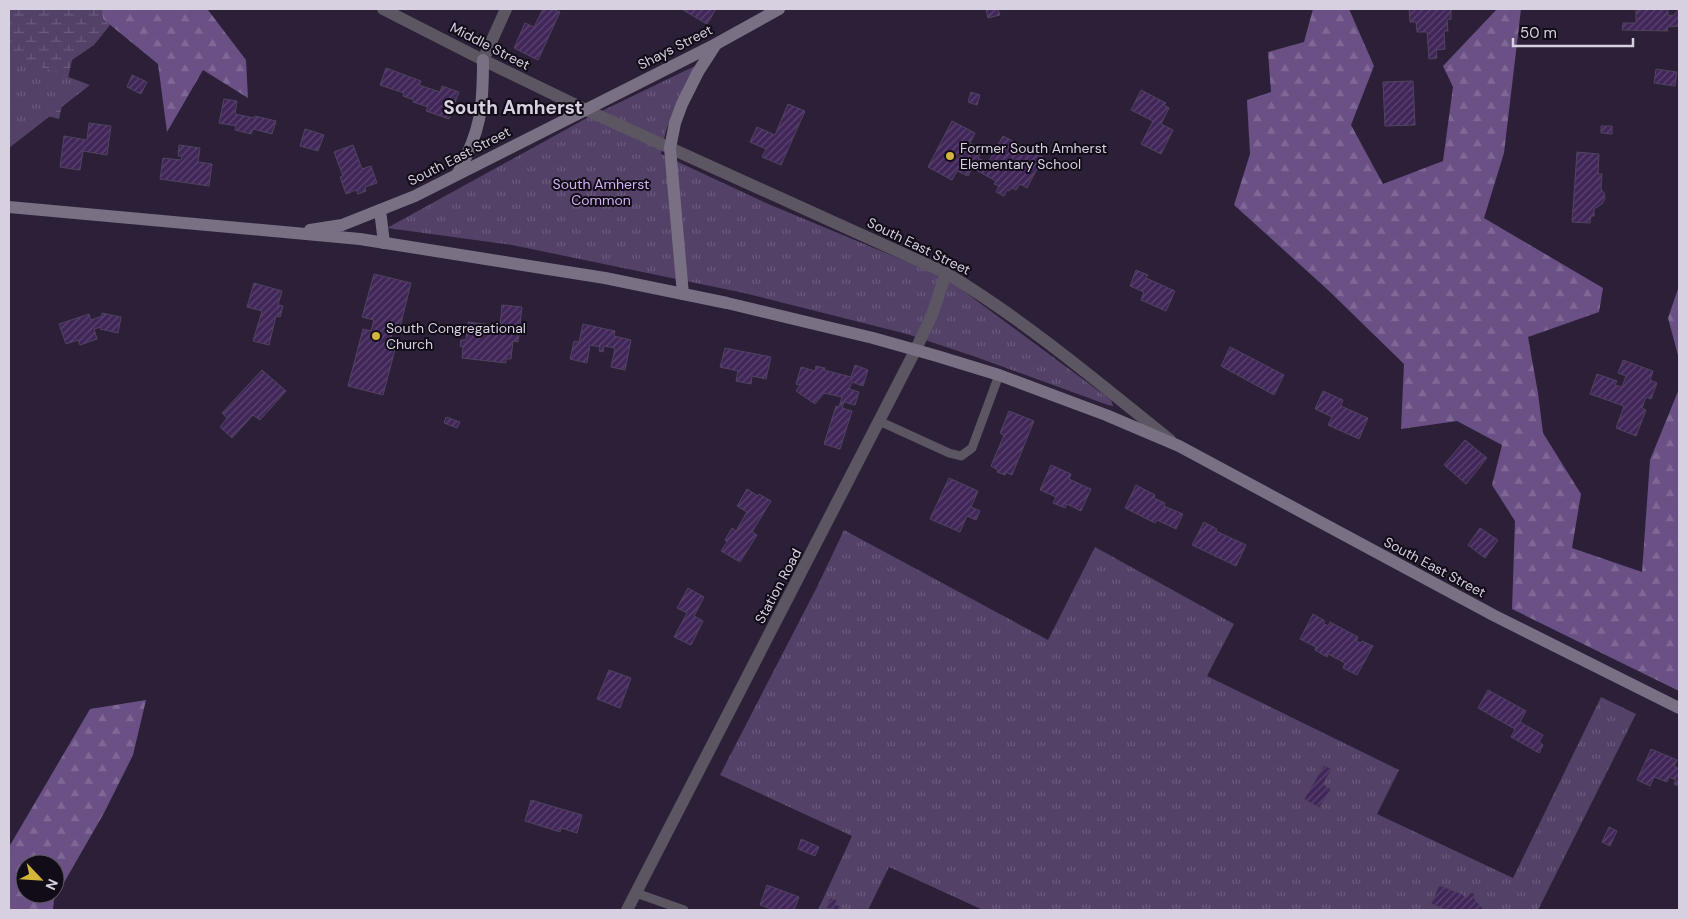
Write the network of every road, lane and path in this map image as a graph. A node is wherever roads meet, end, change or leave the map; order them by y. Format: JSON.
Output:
{"nodes":[{"id":1,"x":383,"y":9,"type":"edge"},
{"id":2,"x":506,"y":9,"type":"edge"},
{"id":3,"x":779,"y":9,"type":"edge"},
{"id":4,"x":716,"y":44,"type":"junction"},
{"id":5,"x":483,"y":60,"type":"junction"},
{"id":6,"x":584,"y":109,"type":"junction"},
{"id":7,"x":670,"y":148,"type":"junction"},
{"id":8,"x":458,"y":174,"type":"junction"},
{"id":9,"x":9,"y":207,"type":"edge"},
{"id":10,"x":380,"y":210,"type":"junction"},
{"id":11,"x":280,"y":232,"type":"junction"},
{"id":12,"x":384,"y":243,"type":"junction"},
{"id":13,"x":946,"y":273,"type":"junction"},
{"id":14,"x":683,"y":294,"type":"junction"},
{"id":15,"x":915,"y":351,"type":"junction"},
{"id":16,"x":998,"y":375,"type":"junction"},
{"id":17,"x":879,"y":421,"type":"junction"},
{"id":18,"x":1179,"y":446,"type":"junction"},
{"id":19,"x":1679,"y":708,"type":"edge"},
{"id":20,"x":636,"y":894,"type":"junction"},
{"id":21,"x":627,"y":910,"type":"edge"},
{"id":22,"x":684,"y":910,"type":"edge"}],
"edges":[{"from":1,"to":5,"type":"street","name":"Middle Street"},
{"from":2,"to":5,"type":"street"},
{"from":3,"to":4,"type":"main road","name":"Shays Street"},
{"from":4,"to":6,"type":"main road","name":"Shays Street"},
{"from":4,"to":7,"type":"main road"},
{"from":5,"to":6,"type":"street","name":"Middle Street"},
{"from":5,"to":8,"type":"main road"},
{"from":6,"to":7,"type":"street","name":"South East Street"},
{"from":6,"to":8,"type":"main road","name":"South East Street"},
{"from":7,"to":13,"type":"street","name":"South East Street"},
{"from":7,"to":14,"type":"main road"},
{"from":8,"to":10,"type":"main road","name":"South East Street"},
{"from":9,"to":11,"type":"main road","name":"South East Street"},
{"from":10,"to":11,"type":"main road","name":"South East Street"},
{"from":10,"to":12,"type":"main road"},
{"from":11,"to":12,"type":"main road","name":"South East Street"},
{"from":12,"to":14,"type":"main road","name":"South East Street"},
{"from":13,"to":15,"type":"street","name":"Station Road"},
{"from":13,"to":18,"type":"street","name":"South East Street"},
{"from":14,"to":15,"type":"main road","name":"South East Street"},
{"from":15,"to":16,"type":"main road","name":"South East Street"},
{"from":15,"to":17,"type":"street","name":"Station Road"},
{"from":16,"to":17,"type":"lane"},
{"from":16,"to":18,"type":"main road","name":"South East Street"},
{"from":17,"to":20,"type":"street","name":"Station Road"},
{"from":18,"to":19,"type":"main road","name":"South East Street"},
{"from":20,"to":21,"type":"street","name":"Station Road"},
{"from":20,"to":22,"type":"lane"}]}
